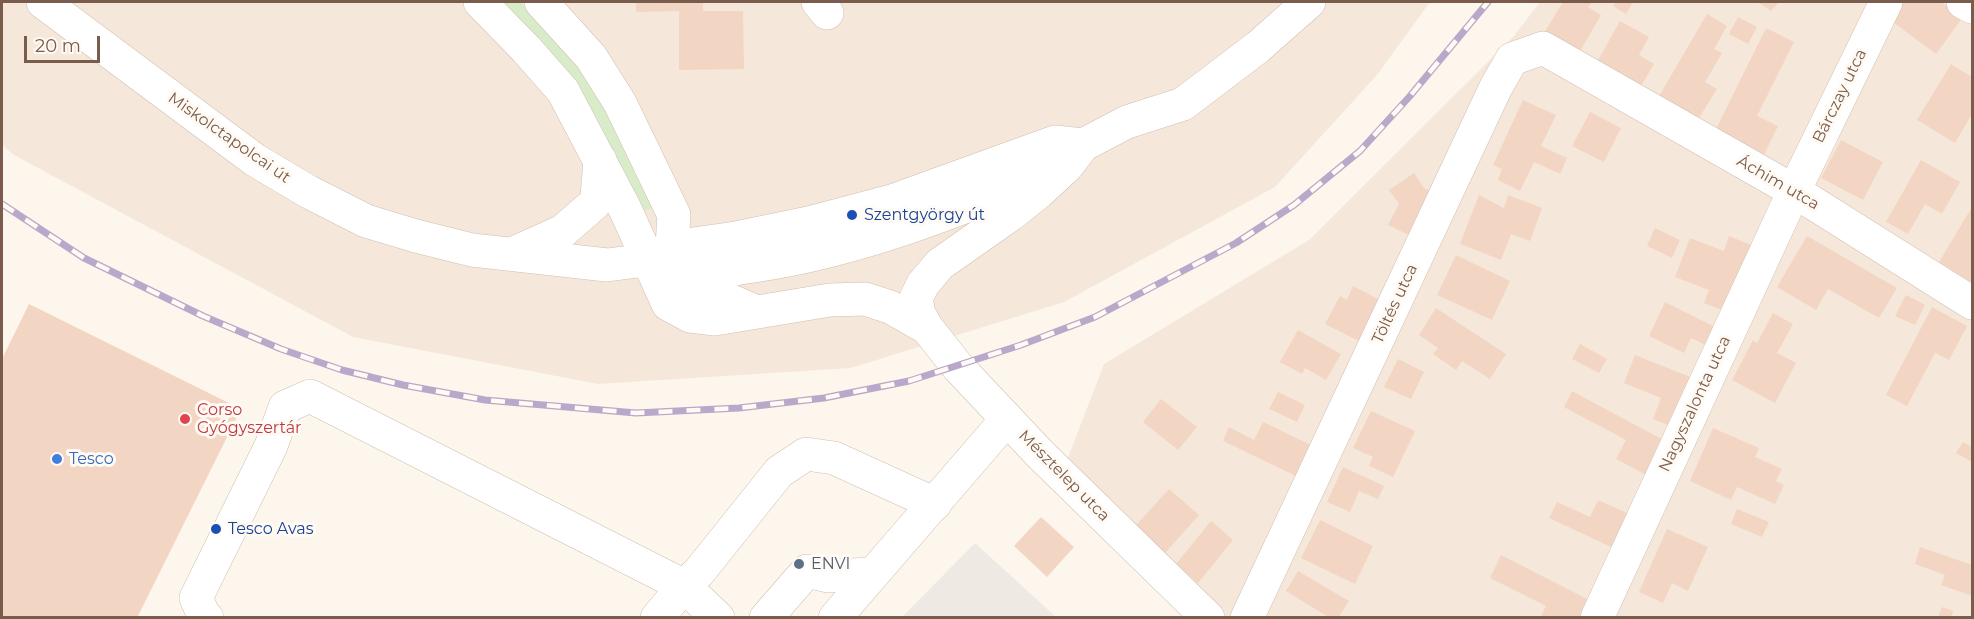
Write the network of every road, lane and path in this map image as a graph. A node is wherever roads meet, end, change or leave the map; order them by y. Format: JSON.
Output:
{"nodes":[{"id":1,"x":43,"y":2,"type":"edge"},
{"id":2,"x":480,"y":2,"type":"edge"},
{"id":3,"x":541,"y":2,"type":"edge"},
{"id":4,"x":1309,"y":2,"type":"edge"},
{"id":5,"x":1886,"y":2,"type":"edge"},
{"id":6,"x":1963,"y":2,"type":"edge"},
{"id":7,"x":1972,"y":7,"type":"edge"},
{"id":8,"x":1579,"y":69,"type":"joint"},
{"id":9,"x":1075,"y":155,"type":"junction"},
{"id":10,"x":600,"y":160,"type":"junction"},
{"id":11,"x":1794,"y":191,"type":"junction"},
{"id":12,"x":674,"y":215,"type":"junction"},
{"id":13,"x":736,"y":238,"type":"junction"},
{"id":14,"x":514,"y":253,"type":"junction"},
{"id":15,"x":668,"y":260,"type":"junction"},
{"id":16,"x":1972,"y":303,"type":"edge"},
{"id":17,"x":927,"y":328,"type":"junction"},
{"id":18,"x":1007,"y":419,"type":"junction"},
{"id":19,"x":935,"y":504,"type":"junction"},
{"id":20,"x":873,"y":574,"type":"junction"},
{"id":21,"x":684,"y":586,"type":"junction"},
{"id":22,"x":1202,"y":615,"type":"edge"},
{"id":23,"x":207,"y":618,"type":"edge"},
{"id":24,"x":657,"y":618,"type":"edge"},
{"id":25,"x":718,"y":618,"type":"edge"},
{"id":26,"x":766,"y":618,"type":"edge"},
{"id":27,"x":835,"y":618,"type":"edge"},
{"id":28,"x":1247,"y":618,"type":"edge"},
{"id":29,"x":1597,"y":618,"type":"edge"}],
"edges":[{"from":1,"to":14,"type":"street","name":"Miskolctapolcai út"},
{"from":2,"to":10,"type":"street"},
{"from":3,"to":12,"type":"street"},
{"from":4,"to":9,"type":"street","name":"Miskolctapolcai út"},
{"from":5,"to":11,"type":"street","name":"Bárczay utca"},
{"from":6,"to":7,"type":"street"},
{"from":8,"to":11,"type":"street","name":"Áchim utca"},
{"from":8,"to":28,"type":"street","name":"Töltés utca"},
{"from":9,"to":13,"type":"street","name":"Miskolctapolcai út"},
{"from":9,"to":15,"type":"street","name":"Miskolctapolcai út"},
{"from":9,"to":17,"type":"street","name":"Mésztelep utca"},
{"from":10,"to":14,"type":"street"},
{"from":10,"to":15,"type":"street"},
{"from":11,"to":16,"type":"street","name":"Áchim utca"},
{"from":11,"to":29,"type":"street","name":"Nagyszalonta utca"},
{"from":12,"to":13,"type":"street"},
{"from":12,"to":15,"type":"street"},
{"from":13,"to":15,"type":"street","name":"Miskolctapolcai út"},
{"from":14,"to":15,"type":"street","name":"Miskolctapolcai út"},
{"from":15,"to":17,"type":"street","name":"Mésztelep utca"},
{"from":17,"to":18,"type":"street","name":"Mésztelep utca"},
{"from":18,"to":19,"type":"street"},
{"from":18,"to":22,"type":"street","name":"Mésztelep utca"},
{"from":19,"to":20,"type":"street"},
{"from":19,"to":21,"type":"street"},
{"from":20,"to":26,"type":"street"},
{"from":20,"to":27,"type":"street"},
{"from":21,"to":23,"type":"street"},
{"from":21,"to":24,"type":"street"},
{"from":21,"to":25,"type":"street"}]}
